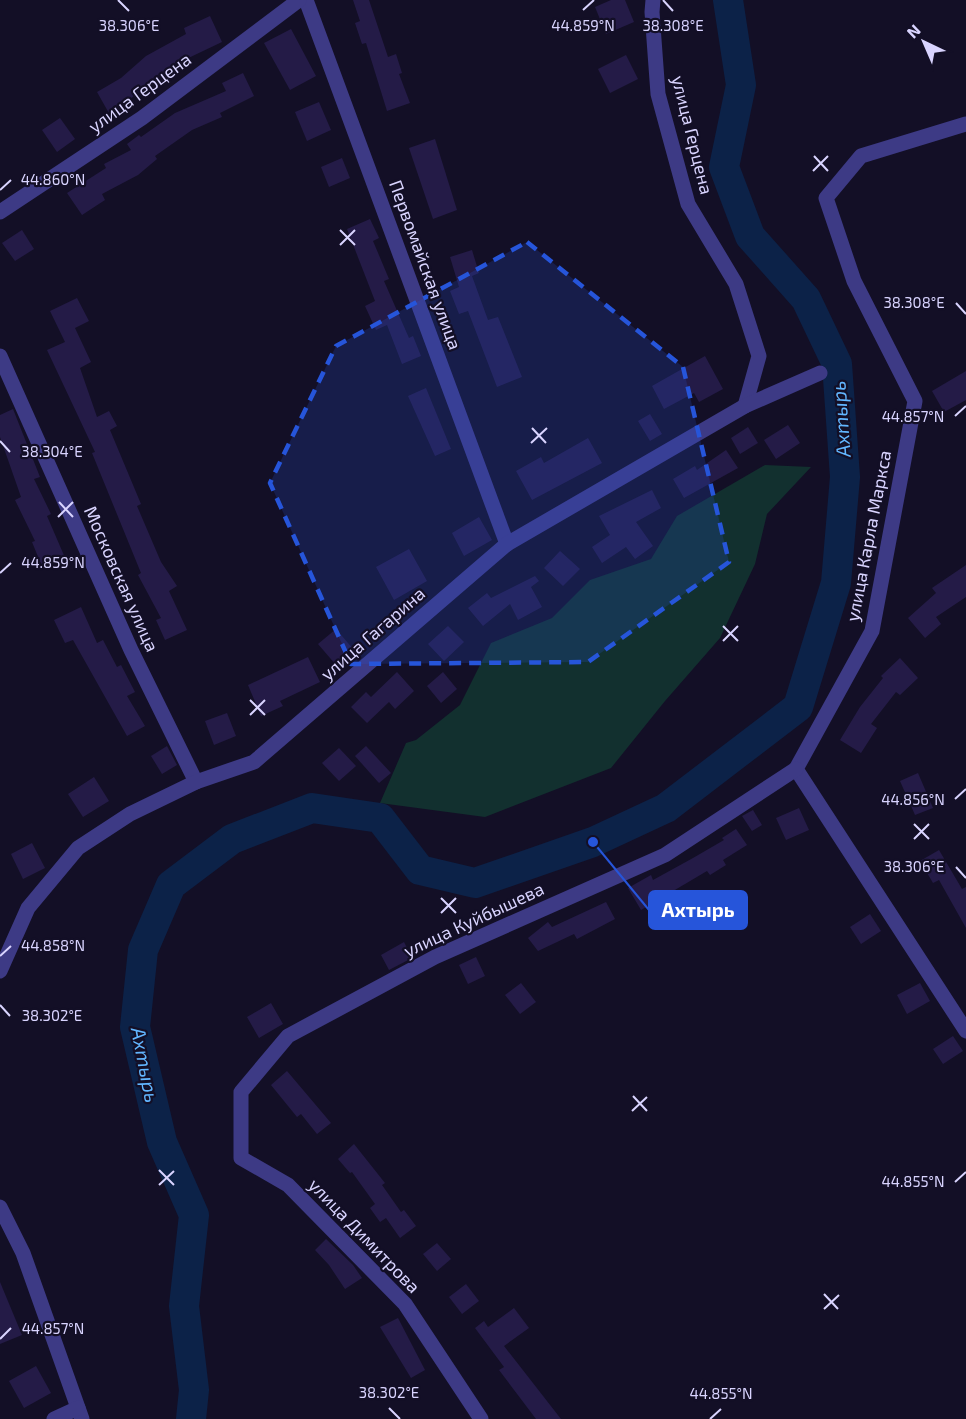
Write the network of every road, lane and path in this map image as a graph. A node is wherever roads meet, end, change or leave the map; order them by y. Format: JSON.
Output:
{"nodes":[{"id":1,"x":299,"y":0,"type":"edge"},
{"id":2,"x":306,"y":0,"type":"edge"},
{"id":3,"x":654,"y":0,"type":"edge"},
{"id":4,"x":966,"y":124,"type":"edge"},
{"id":5,"x":0,"y":212,"type":"edge"},
{"id":6,"x":0,"y":356,"type":"edge"},
{"id":7,"x":820,"y":373,"type":"dead end"},
{"id":8,"x":745,"y":406,"type":"junction"},
{"id":9,"x":507,"y":544,"type":"junction"},
{"id":10,"x":796,"y":769,"type":"junction"},
{"id":11,"x":196,"y":782,"type":"junction"},
{"id":12,"x":0,"y":971,"type":"edge"},
{"id":13,"x":966,"y":1031,"type":"edge"},
{"id":14,"x":241,"y":1158,"type":"joint"},
{"id":15,"x":0,"y":1208,"type":"edge"},
{"id":16,"x":80,"y":1413,"type":"edge"},
{"id":17,"x":54,"y":1419,"type":"edge"},
{"id":18,"x":480,"y":1419,"type":"edge"}],
"edges":[{"from":1,"to":5,"type":"street","name":"улица Герцена"},
{"from":2,"to":9,"type":"street","name":"Первомайская улица"},
{"from":3,"to":8,"type":"street","name":"улица Герцена"},
{"from":4,"to":10,"type":"street","name":"улица Карла Маркса"},
{"from":6,"to":11,"type":"street","name":"Московская улица"},
{"from":7,"to":8,"type":"street","name":"улица Гагарина"},
{"from":8,"to":9,"type":"street","name":"улица Гагарина"},
{"from":9,"to":11,"type":"street","name":"улица Гагарина"},
{"from":10,"to":13,"type":"street"},
{"from":10,"to":14,"type":"street","name":"улица Куйбышева"},
{"from":11,"to":12,"type":"street","name":"улица Гагарина"},
{"from":14,"to":18,"type":"street","name":"улица Димитрова"},
{"from":15,"to":16,"type":"street"},
{"from":16,"to":17,"type":"street"}]}
